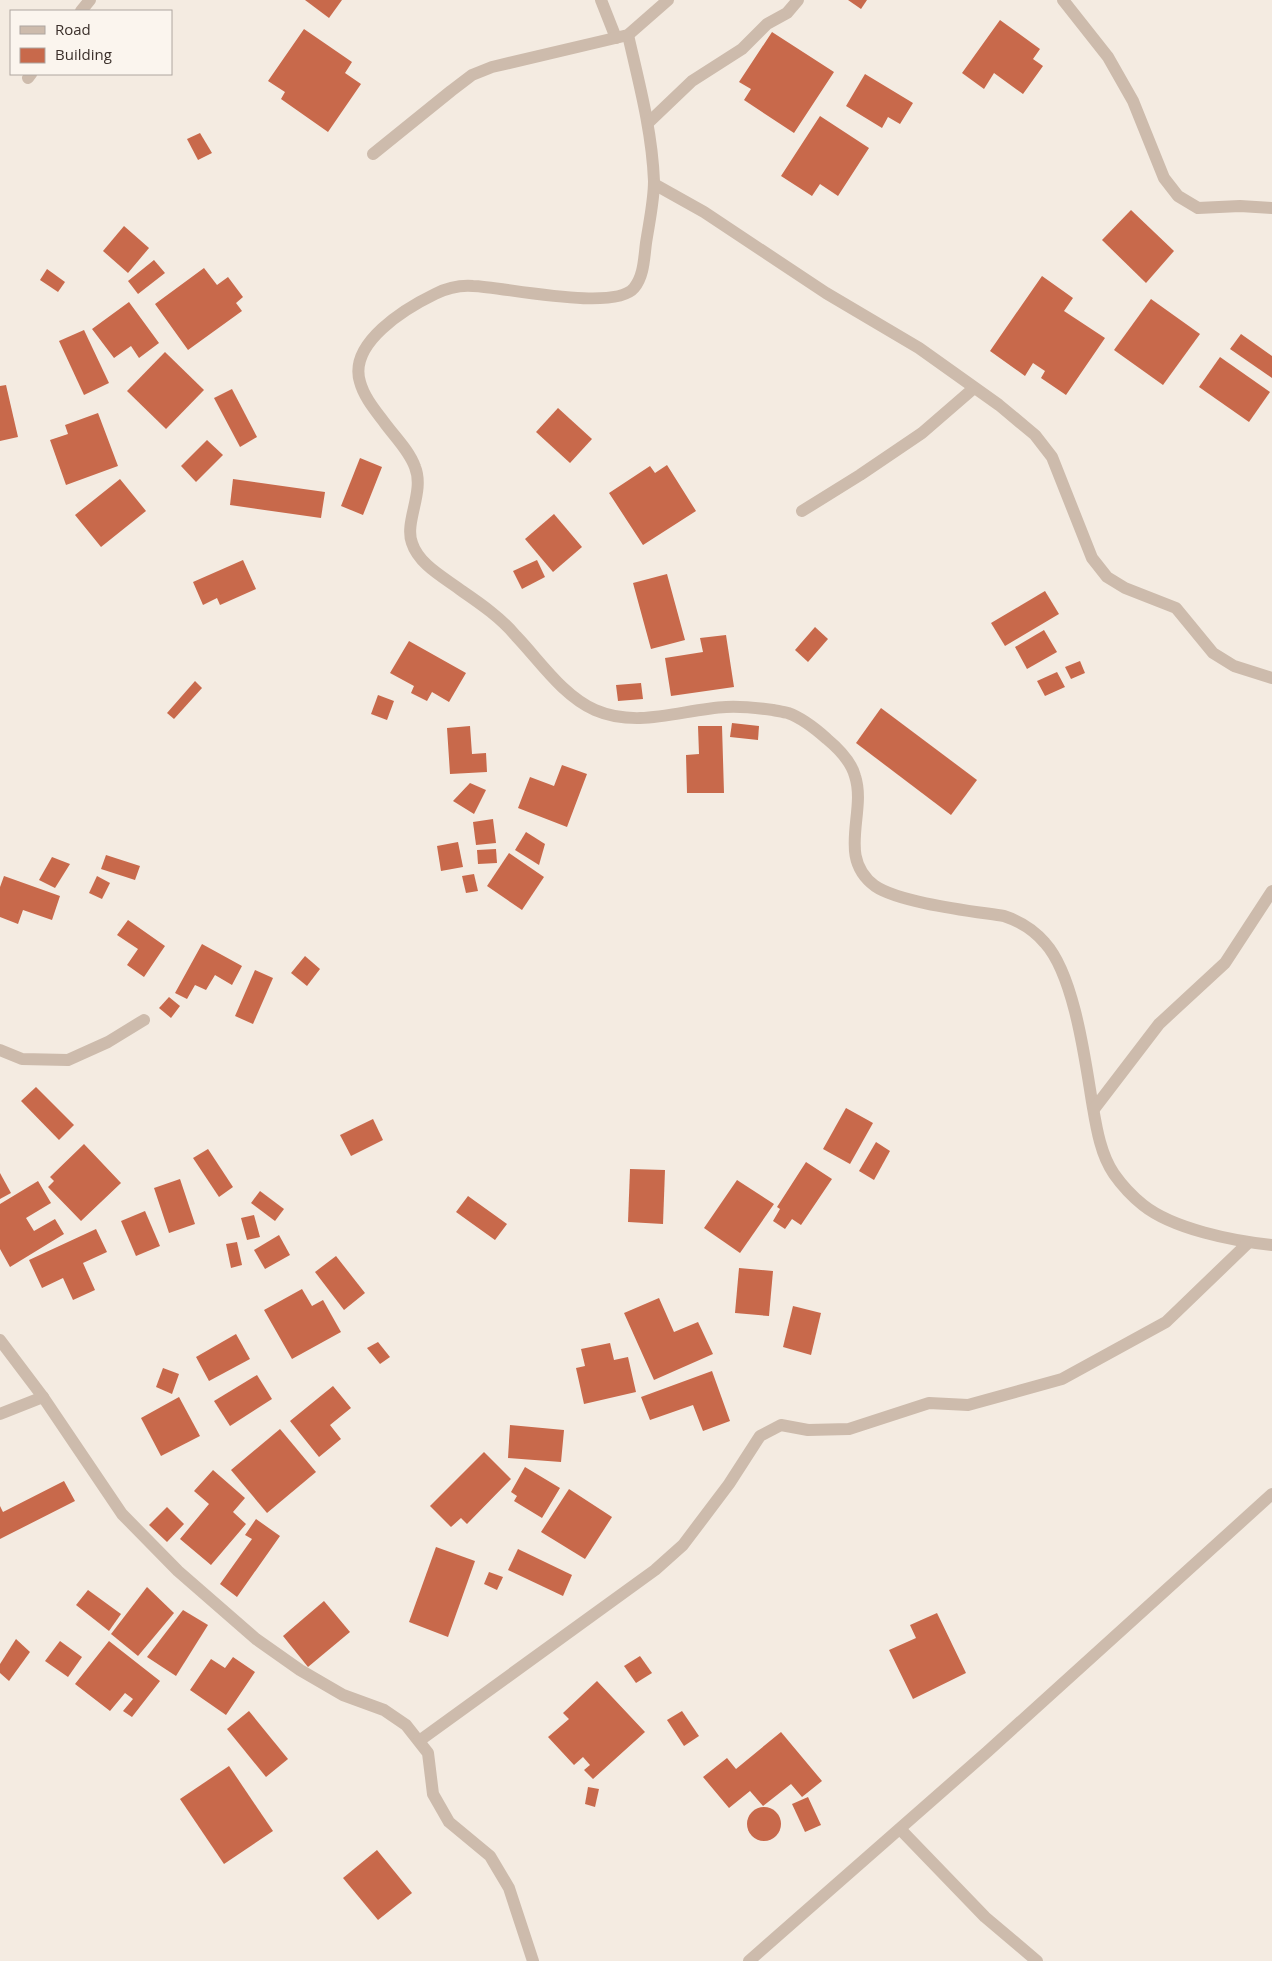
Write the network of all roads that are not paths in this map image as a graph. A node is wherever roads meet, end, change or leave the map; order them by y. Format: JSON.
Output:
{"nodes":[{"id":1,"x":601,"y":0,"type":"edge"},
{"id":2,"x":668,"y":0,"type":"edge"},
{"id":3,"x":798,"y":0,"type":"edge"},
{"id":4,"x":1063,"y":0,"type":"edge"},
{"id":5,"x":622,"y":37,"type":"junction"},
{"id":6,"x":648,"y":123,"type":"junction"},
{"id":7,"x":373,"y":154,"type":"dead end"},
{"id":8,"x":654,"y":184,"type":"junction"},
{"id":9,"x":1272,"y":208,"type":"edge"},
{"id":10,"x":974,"y":388,"type":"junction"},
{"id":11,"x":802,"y":511,"type":"dead end"},
{"id":12,"x":1272,"y":678,"type":"edge"},
{"id":13,"x":1272,"y":891,"type":"edge"},
{"id":14,"x":144,"y":1020,"type":"dead end"},
{"id":15,"x":0,"y":1050,"type":"edge"},
{"id":16,"x":1094,"y":1109,"type":"junction"},
{"id":17,"x":1248,"y":1243,"type":"junction"},
{"id":18,"x":1272,"y":1245,"type":"edge"},
{"id":19,"x":0,"y":1340,"type":"edge"},
{"id":20,"x":43,"y":1397,"type":"junction"},
{"id":21,"x":0,"y":1414,"type":"edge"},
{"id":22,"x":1272,"y":1494,"type":"edge"},
{"id":23,"x":420,"y":1741,"type":"junction"},
{"id":24,"x":900,"y":1829,"type":"junction"},
{"id":25,"x":533,"y":1961,"type":"edge"},
{"id":26,"x":749,"y":1961,"type":"edge"},
{"id":27,"x":1037,"y":1961,"type":"edge"}],
"edges":[{"from":1,"to":5,"type":"street"},
{"from":2,"to":5,"type":"street"},
{"from":3,"to":6,"type":"street"},
{"from":4,"to":9,"type":"street"},
{"from":5,"to":6,"type":"street"},
{"from":5,"to":7,"type":"street"},
{"from":6,"to":8,"type":"street"},
{"from":8,"to":10,"type":"street"},
{"from":8,"to":16,"type":"street"},
{"from":10,"to":11,"type":"street"},
{"from":10,"to":12,"type":"street"},
{"from":13,"to":16,"type":"street"},
{"from":14,"to":15,"type":"street"},
{"from":16,"to":17,"type":"street"},
{"from":17,"to":18,"type":"street"},
{"from":17,"to":23,"type":"street"},
{"from":19,"to":20,"type":"street"},
{"from":20,"to":21,"type":"street"},
{"from":20,"to":23,"type":"street"},
{"from":22,"to":24,"type":"street"},
{"from":23,"to":25,"type":"street"},
{"from":24,"to":26,"type":"street"},
{"from":24,"to":27,"type":"street"}]}
